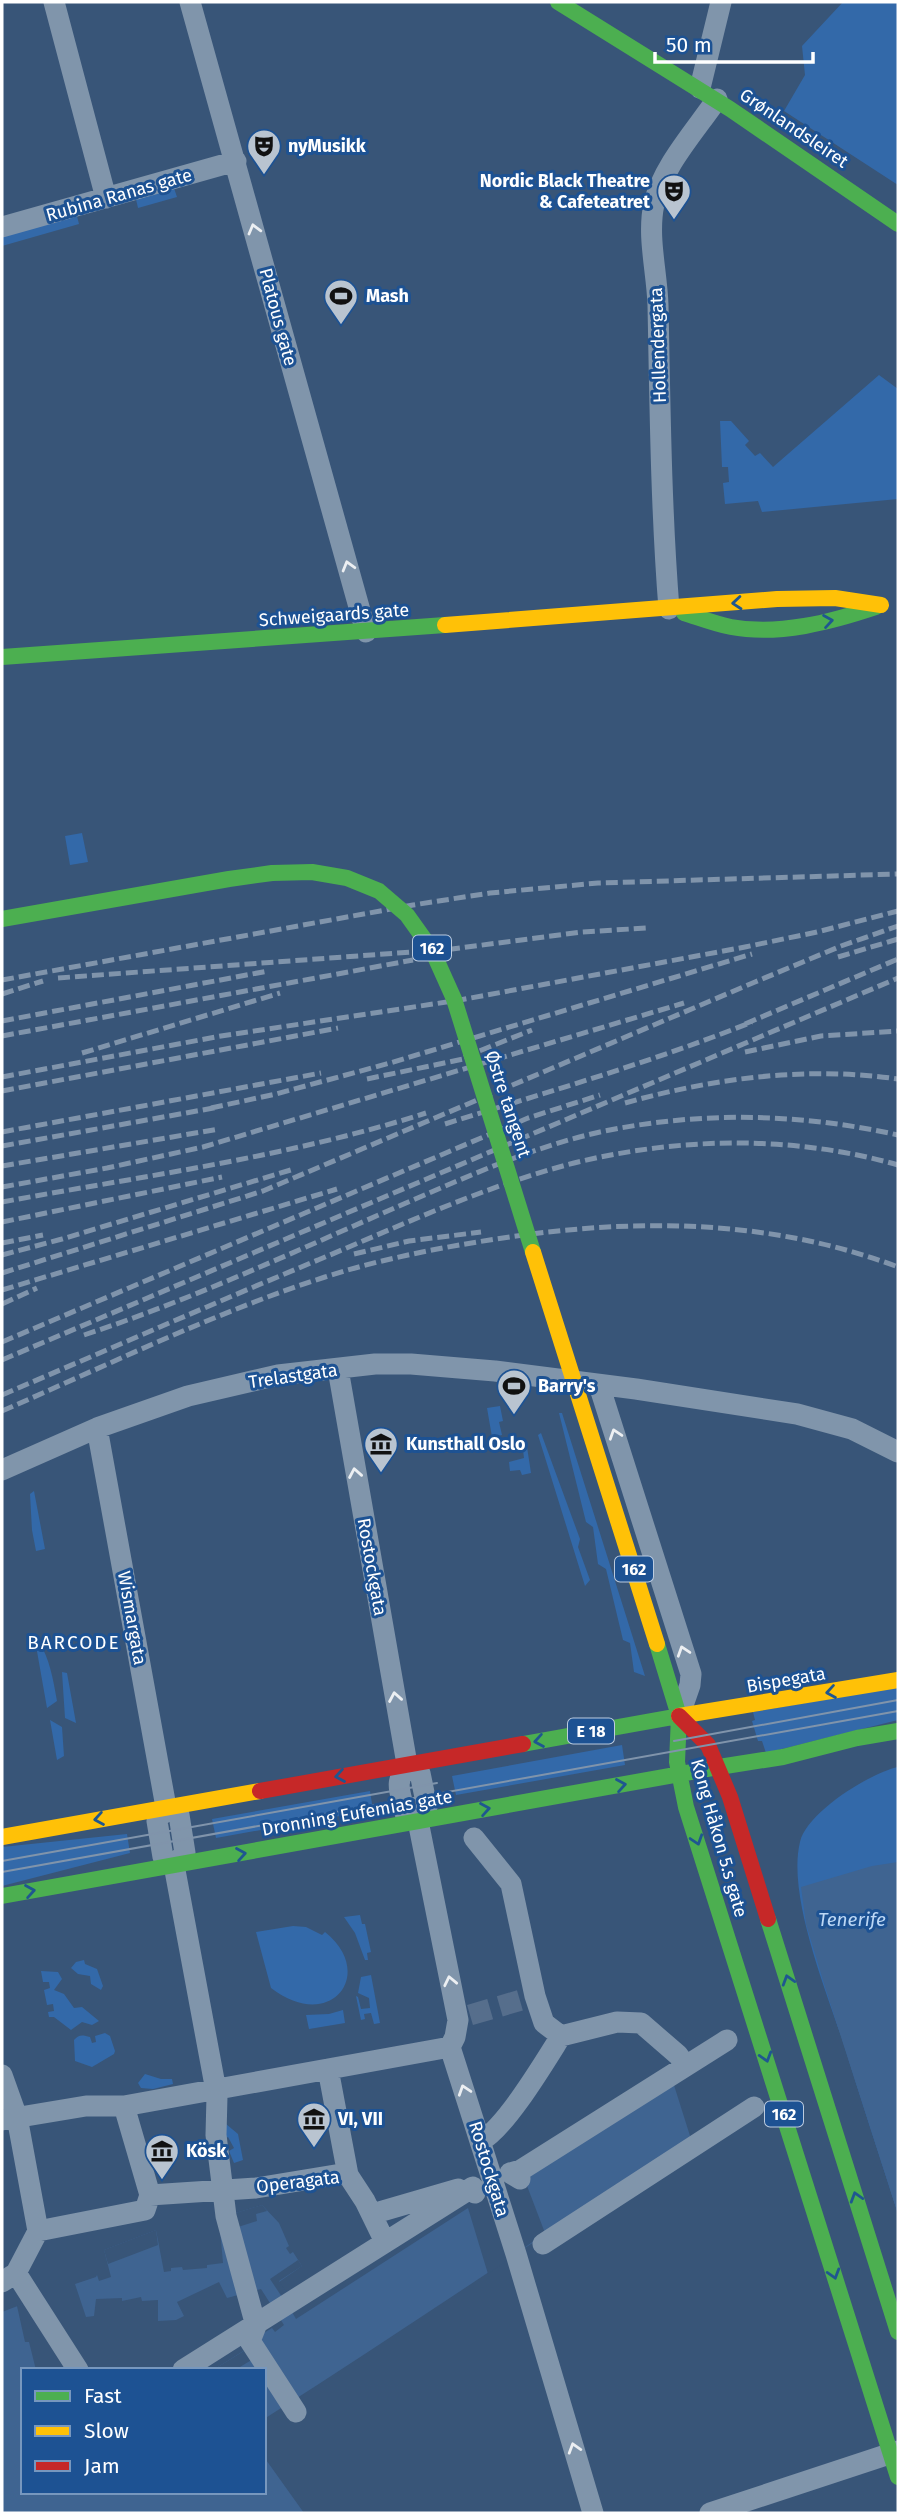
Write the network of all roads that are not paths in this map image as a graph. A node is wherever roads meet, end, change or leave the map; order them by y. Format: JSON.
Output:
{"nodes":[{"id":1,"x":54,"y":2,"type":"edge"},
{"id":2,"x":190,"y":2,"type":"edge"},
{"id":3,"x":558,"y":2,"type":"edge"},
{"id":4,"x":721,"y":2,"type":"edge"},
{"id":5,"x":708,"y":93,"type":"junction"},
{"id":6,"x":236,"y":161,"type":"junction"},
{"id":7,"x":106,"y":198,"type":"junction"},
{"id":8,"x":898,"y":224,"type":"edge"},
{"id":9,"x":2,"y":228,"type":"edge"},
{"id":10,"x":898,"y":604,"type":"edge"},
{"id":11,"x":881,"y":605,"type":"junction"},
{"id":12,"x":669,"y":609,"type":"junction"},
{"id":13,"x":366,"y":632,"type":"junction"},
{"id":14,"x":2,"y":657,"type":"edge"},
{"id":15,"x":2,"y":919,"type":"edge"},
{"id":16,"x":338,"y":1369,"type":"junction"},
{"id":17,"x":599,"y":1385,"type":"junction"},
{"id":18,"x":97,"y":1428,"type":"junction"},
{"id":19,"x":898,"y":1452,"type":"edge"},
{"id":20,"x":2,"y":1470,"type":"edge"},
{"id":21,"x":898,"y":1680,"type":"edge"},
{"id":22,"x":679,"y":1716,"type":"junction"},
{"id":23,"x":898,"y":1731,"type":"edge"},
{"id":24,"x":407,"y":1764,"type":"junction"},
{"id":25,"x":719,"y":1767,"type":"junction"},
{"id":26,"x":677,"y":1774,"type":"junction"},
{"id":27,"x":166,"y":1807,"type":"junction"},
{"id":28,"x":418,"y":1821,"type":"junction"},
{"id":29,"x":2,"y":1837,"type":"edge"},
{"id":30,"x":474,"y":1839,"type":"dead end"},
{"id":31,"x":174,"y":1865,"type":"junction"},
{"id":32,"x":2,"y":1896,"type":"edge"},
{"id":33,"x":561,"y":2036,"type":"junction"},
{"id":34,"x":727,"y":2040,"type":"dead end"},
{"id":35,"x":450,"y":2047,"type":"junction"},
{"id":36,"x":685,"y":2065,"type":"junction"},
{"id":37,"x":328,"y":2069,"type":"junction"},
{"id":38,"x":2,"y":2075,"type":"edge"},
{"id":39,"x":216,"y":2089,"type":"junction"},
{"id":40,"x":124,"y":2106,"type":"junction"},
{"id":41,"x":754,"y":2107,"type":"dead end"},
{"id":42,"x":19,"y":2117,"type":"edge"},
{"id":43,"x":481,"y":2141,"type":"junction"},
{"id":44,"x":348,"y":2175,"type":"junction"},
{"id":45,"x":520,"y":2179,"type":"dead end"},
{"id":46,"x":223,"y":2189,"type":"junction"},
{"id":47,"x":150,"y":2195,"type":"junction"},
{"id":48,"x":372,"y":2214,"type":"junction"},
{"id":49,"x":38,"y":2231,"type":"junction"},
{"id":50,"x":385,"y":2242,"type":"junction"},
{"id":51,"x":543,"y":2244,"type":"dead end"},
{"id":52,"x":9,"y":2278,"type":"edge"},
{"id":53,"x":898,"y":2332,"type":"edge"},
{"id":54,"x":254,"y":2336,"type":"junction"},
{"id":55,"x":76,"y":2368,"type":"edge"},
{"id":56,"x":188,"y":2368,"type":"edge"},
{"id":57,"x":296,"y":2412,"type":"dead end"},
{"id":58,"x":895,"y":2452,"type":"edge"},
{"id":59,"x":898,"y":2477,"type":"edge"},
{"id":60,"x":714,"y":2512,"type":"edge"},
{"id":61,"x":593,"y":2513,"type":"edge"}],
"edges":[{"from":1,"to":7,"type":"street"},
{"from":2,"to":6,"type":"street","name":"Platous gate"},
{"from":3,"to":5,"type":"main road","name":"Grønlandsleiret"},
{"from":4,"to":5,"type":"street"},
{"from":5,"to":8,"type":"main road","name":"Grønlandsleiret"},
{"from":5,"to":12,"type":"street","name":"Hollendergata"},
{"from":6,"to":7,"type":"street","name":"Rubina Ranas gate"},
{"from":13,"to":6,"type":"street","name":"Platous gate","one_way":true},
{"from":7,"to":9,"type":"street","name":"Rubina Ranas gate"},
{"from":10,"to":11,"type":"main road","name":"Schweigaards gate"},
{"from":11,"to":12,"type":"main road","name":"Schweigaards gate","one_way":true},
{"from":12,"to":11,"type":"main road","name":"Schweigaards gate","one_way":true},
{"from":12,"to":13,"type":"main road","name":"Schweigaards gate"},
{"from":13,"to":14,"type":"main road","name":"Schweigaards gate"},
{"from":15,"to":22,"type":"main road","name":"Østre tangent","number":"162","bridge":true},
{"from":16,"to":17,"type":"street","name":"Trelastgata"},
{"from":16,"to":18,"type":"street","name":"Trelastgata"},
{"from":24,"to":16,"type":"street","name":"Rostockgata","one_way":true},
{"from":17,"to":19,"type":"street","name":"Trelastgata"},
{"from":22,"to":17,"type":"street","one_way":true},
{"from":18,"to":20,"type":"street","name":"Trelastgata"},
{"from":18,"to":27,"type":"street","name":"Wismargata"},
{"from":21,"to":22,"type":"main road","name":"Bispegata","one_way":true},
{"from":22,"to":24,"type":"main road","number":"E 18","one_way":true},
{"from":22,"to":25,"type":"main road","name":"Kong Håkon 5.s gate","number":"162"},
{"from":22,"to":26,"type":"main road","name":"Kong Håkon 5.s gate","number":"162"},
{"from":23,"to":25,"type":"main road"},
{"from":24,"to":27,"type":"main road","number":"E 18","one_way":true},
{"from":24,"to":28,"type":"street","name":"Rostockgata"},
{"from":25,"to":26,"type":"main road","name":"Dronning Eufemias gate"},
{"from":53,"to":25,"type":"main road","name":"Kong Håkon 5.s gate","number":"162","one_way":true},
{"from":28,"to":26,"type":"main road","name":"Dronning Eufemias gate","one_way":true},
{"from":26,"to":58,"type":"main road","name":"Kong Håkon 5.s gate","number":"162","one_way":true},
{"from":27,"to":29,"type":"main road","number":"E 18","one_way":true},
{"from":27,"to":31,"type":"street","name":"Wismargata"},
{"from":31,"to":28,"type":"main road","name":"Dronning Eufemias gate","one_way":true},
{"from":35,"to":28,"type":"street","name":"Rostockgata","one_way":true},
{"from":30,"to":33,"type":"street"},
{"from":32,"to":31,"type":"main road","name":"Dronning Eufemias gate","one_way":true},
{"from":31,"to":39,"type":"street","name":"Wismargata"},
{"from":33,"to":36,"type":"street"},
{"from":33,"to":43,"type":"street"},
{"from":34,"to":36,"type":"street"},
{"from":35,"to":37,"type":"street"},
{"from":43,"to":35,"type":"street","name":"Rostockgata","one_way":true},
{"from":36,"to":45,"type":"street"},
{"from":37,"to":39,"type":"street"},
{"from":37,"to":44,"type":"street","name":"Operagata"},
{"from":38,"to":42,"type":"street"},
{"from":39,"to":40,"type":"street"},
{"from":39,"to":46,"type":"street"},
{"from":40,"to":42,"type":"street"},
{"from":40,"to":47,"type":"street"},
{"from":41,"to":51,"type":"street"},
{"from":42,"to":49,"type":"street"},
{"from":61,"to":43,"type":"street","name":"Rostockgata","one_way":true},
{"from":44,"to":46,"type":"street","name":"Operagata"},
{"from":44,"to":48,"type":"street"},
{"from":46,"to":47,"type":"street","name":"Operagata"},
{"from":46,"to":54,"type":"street"},
{"from":47,"to":49,"type":"street"},
{"from":48,"to":50,"type":"street"},
{"from":48,"to":50,"type":"street"},
{"from":49,"to":52,"type":"street"},
{"from":50,"to":54,"type":"street"},
{"from":52,"to":55,"type":"street"},
{"from":54,"to":56,"type":"street"},
{"from":54,"to":57,"type":"street"},
{"from":58,"to":59,"type":"main road","name":"Kong Håkon 5.s gate","number":"162"},
{"from":58,"to":60,"type":"street"}]}
